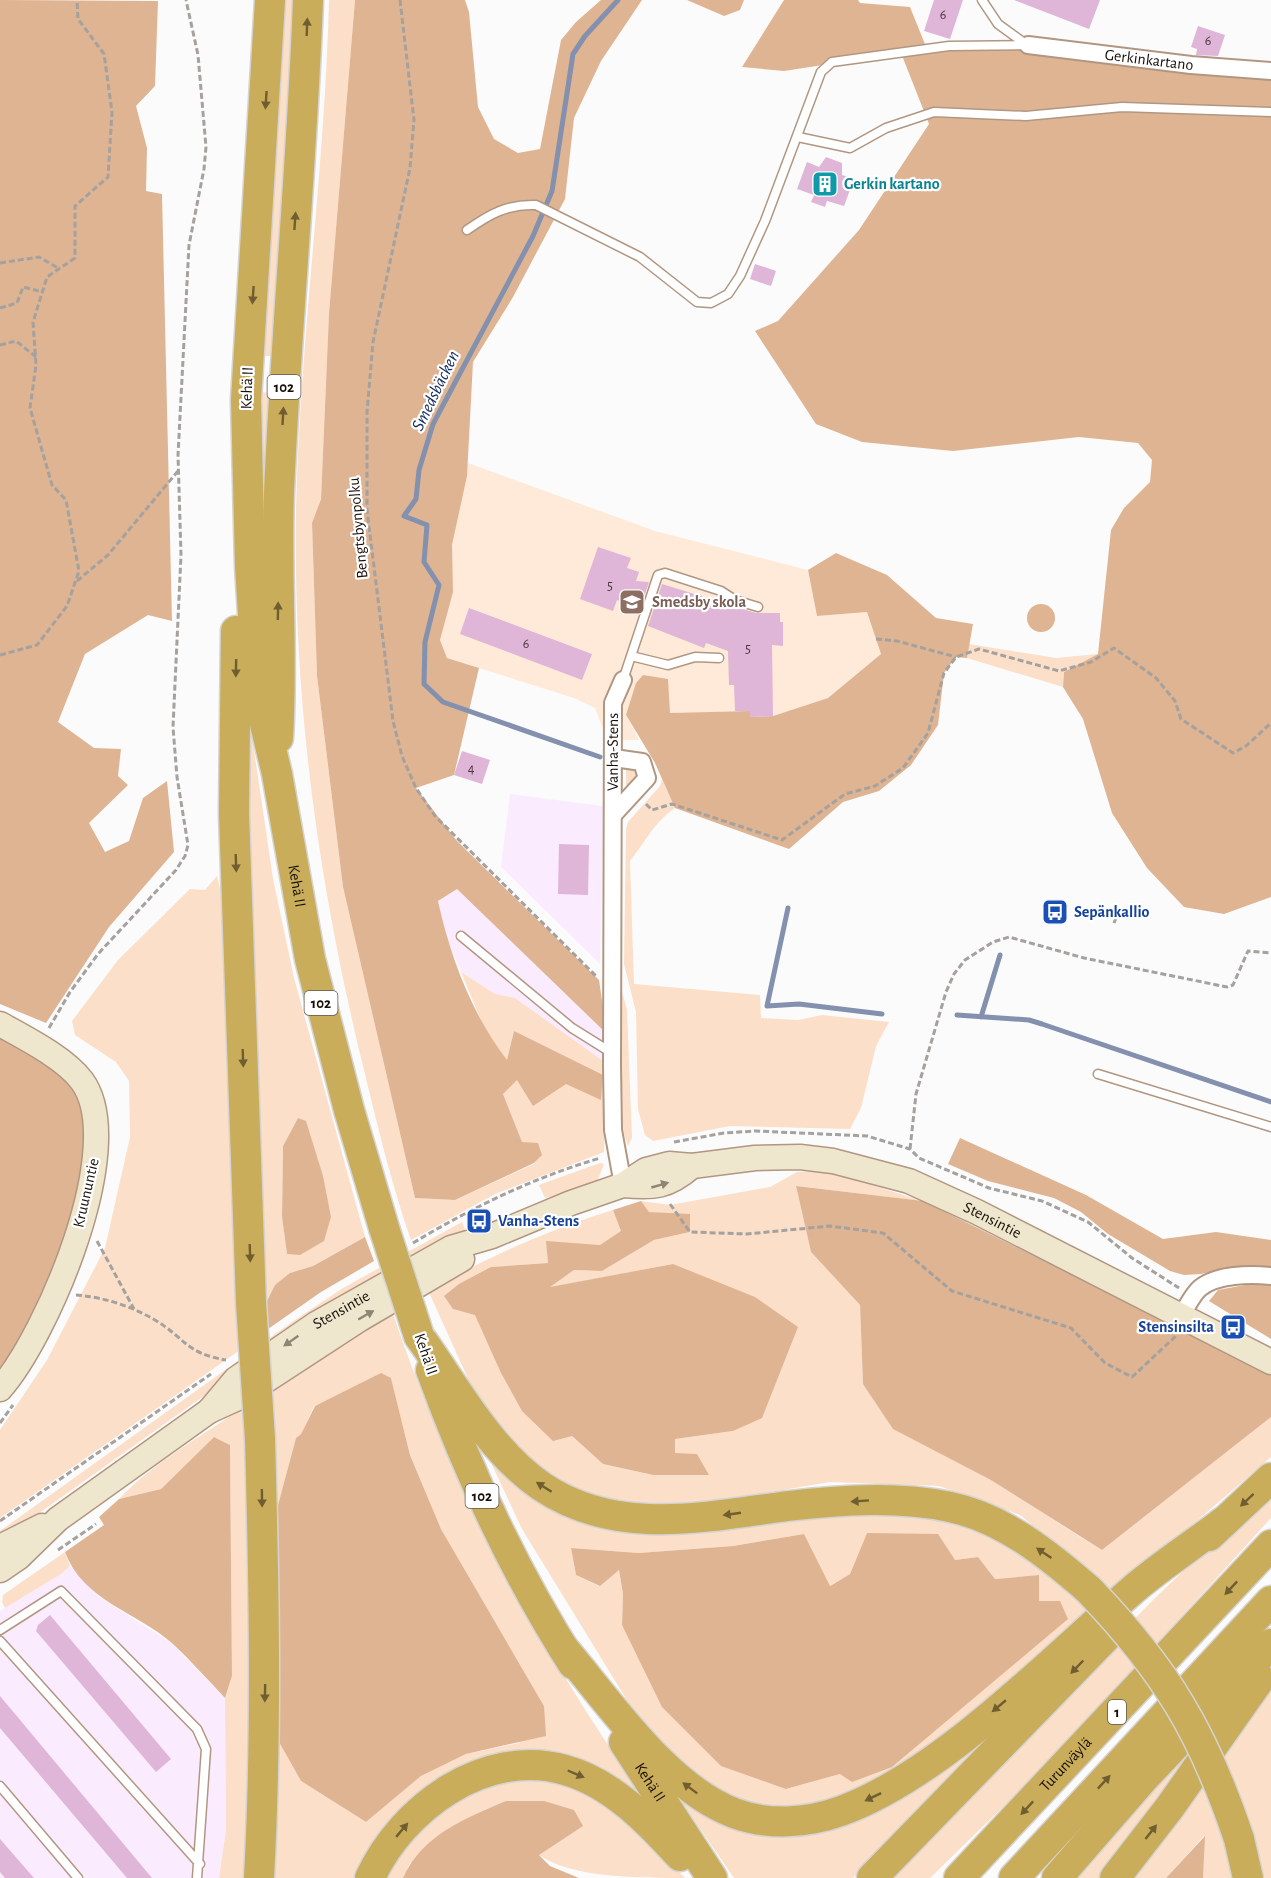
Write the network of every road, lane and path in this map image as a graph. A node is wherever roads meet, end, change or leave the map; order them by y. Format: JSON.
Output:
{"nodes":[{"id":1,"x":77,"y":0,"type":"edge"},
{"id":2,"x":186,"y":0,"type":"edge"},
{"id":3,"x":270,"y":0,"type":"edge"},
{"id":4,"x":308,"y":0,"type":"edge"},
{"id":5,"x":400,"y":0,"type":"edge"},
{"id":6,"x":982,"y":0,"type":"edge"},
{"id":7,"x":1028,"y":45,"type":"junction"},
{"id":8,"x":1271,"y":71,"type":"edge"},
{"id":9,"x":1271,"y":112,"type":"edge"},
{"id":10,"x":798,"y":137,"type":"junction"},
{"id":11,"x":467,"y":230,"type":"dead end"},
{"id":12,"x":0,"y":263,"type":"edge"},
{"id":13,"x":58,"y":268,"type":"junction"},
{"id":14,"x":43,"y":292,"type":"junction"},
{"id":15,"x":0,"y":308,"type":"edge"},
{"id":16,"x":0,"y":345,"type":"edge"},
{"id":17,"x":36,"y":357,"type":"junction"},
{"id":18,"x":246,"y":400,"type":"junction"},
{"id":19,"x":179,"y":470,"type":"junction"},
{"id":20,"x":75,"y":584,"type":"junction"},
{"id":21,"x":758,"y":607,"type":"dead end"},
{"id":22,"x":876,"y":639,"type":"dead end"},
{"id":23,"x":0,"y":655,"type":"edge"},
{"id":24,"x":631,"y":656,"type":"junction"},
{"id":25,"x":956,"y":657,"type":"junction"},
{"id":26,"x":719,"y":658,"type":"dead end"},
{"id":27,"x":623,"y":680,"type":"joint"},
{"id":28,"x":1271,"y":723,"type":"edge"},
{"id":29,"x":614,"y":758,"type":"junction"},
{"id":30,"x":277,"y":774,"type":"junction"},
{"id":31,"x":642,"y":801,"type":"dead end"},
{"id":32,"x":613,"y":815,"type":"junction"},
{"id":33,"x":1116,"y":918,"type":"dead end"},
{"id":34,"x":1114,"y":923,"type":"dead end"},
{"id":35,"x":461,"y":936,"type":"dead end"},
{"id":36,"x":1271,"y":954,"type":"edge"},
{"id":37,"x":599,"y":980,"type":"dead end"},
{"id":38,"x":0,"y":1024,"type":"edge"},
{"id":39,"x":38,"y":1046,"type":"junction"},
{"id":40,"x":612,"y":1053,"type":"junction"},
{"id":41,"x":1098,"y":1074,"type":"dead end"},
{"id":42,"x":1271,"y":1127,"type":"edge"},
{"id":43,"x":910,"y":1149,"type":"dead end"},
{"id":44,"x":622,"y":1185,"type":"junction"},
{"id":45,"x":667,"y":1196,"type":"dead end"},
{"id":46,"x":94,"y":1231,"type":"dead end"},
{"id":47,"x":1271,"y":1276,"type":"edge"},
{"id":48,"x":71,"y":1294,"type":"dead end"},
{"id":49,"x":134,"y":1309,"type":"junction"},
{"id":50,"x":1181,"y":1316,"type":"junction"},
{"id":51,"x":419,"y":1335,"type":"junction"},
{"id":52,"x":231,"y":1361,"type":"dead end"},
{"id":53,"x":1271,"y":1362,"type":"edge"},
{"id":54,"x":0,"y":1389,"type":"edge"},
{"id":55,"x":1271,"y":1478,"type":"edge"},
{"id":56,"x":57,"y":1519,"type":"junction"},
{"id":57,"x":1223,"y":1522,"type":"junction"},
{"id":58,"x":1271,"y":1545,"type":"edge"},
{"id":59,"x":0,"y":1547,"type":"edge"},
{"id":60,"x":0,"y":1570,"type":"edge"},
{"id":61,"x":1271,"y":1601,"type":"edge"},
{"id":62,"x":0,"y":1630,"type":"edge"},
{"id":63,"x":0,"y":1641,"type":"edge"},
{"id":64,"x":1271,"y":1644,"type":"edge"},
{"id":65,"x":563,"y":1648,"type":"junction"},
{"id":66,"x":1271,"y":1666,"type":"edge"},
{"id":67,"x":0,"y":1786,"type":"edge"},
{"id":68,"x":200,"y":1864,"type":"junction"},
{"id":69,"x":78,"y":1878,"type":"edge"},
{"id":70,"x":197,"y":1878,"type":"edge"},
{"id":71,"x":259,"y":1878,"type":"edge"},
{"id":72,"x":370,"y":1878,"type":"edge"},
{"id":73,"x":698,"y":1878,"type":"edge"},
{"id":74,"x":712,"y":1878,"type":"edge"},
{"id":75,"x":872,"y":1878,"type":"edge"},
{"id":76,"x":959,"y":1878,"type":"edge"},
{"id":77,"x":1014,"y":1878,"type":"edge"},
{"id":78,"x":1057,"y":1878,"type":"edge"},
{"id":79,"x":1115,"y":1878,"type":"edge"},
{"id":80,"x":1248,"y":1878,"type":"edge"}],
"edges":[{"from":1,"to":13,"type":"path"},
{"from":2,"to":19,"type":"path"},
{"from":3,"to":18,"type":"highway","name":"Kehä II","number":"102","one_way":true},
{"from":30,"to":4,"type":"highway","name":"Kehä II","number":"102","one_way":true},
{"from":5,"to":37,"type":"path","name":"Bengtsbynpolku"},
{"from":6,"to":7,"type":"lane"},
{"from":7,"to":8,"type":"street","name":"Gerkinkartano"},
{"from":7,"to":10,"type":"lane"},
{"from":9,"to":10,"type":"lane"},
{"from":10,"to":11,"type":"lane"},
{"from":12,"to":13,"type":"path"},
{"from":13,"to":14,"type":"path"},
{"from":14,"to":15,"type":"path"},
{"from":14,"to":17,"type":"path"},
{"from":16,"to":17,"type":"path"},
{"from":17,"to":20,"type":"path"},
{"from":18,"to":30,"type":"highway","name":"Kehä II","number":"102"},
{"from":18,"to":71,"type":"highway","one_way":true,"bridge":true},
{"from":19,"to":20,"type":"path"},
{"from":19,"to":39,"type":"path"},
{"from":20,"to":23,"type":"path"},
{"from":21,"to":24,"type":"lane"},
{"from":22,"to":25,"type":"path"},
{"from":24,"to":26,"type":"lane"},
{"from":24,"to":27,"type":"lane"},
{"from":25,"to":28,"type":"path"},
{"from":25,"to":31,"type":"path"},
{"from":27,"to":29,"type":"street","name":"Vanha-Stens"},
{"from":29,"to":32,"type":"street","name":"Vanha-Stens"},
{"from":29,"to":32,"type":"street"},
{"from":30,"to":51,"type":"highway","name":"Kehä II","number":"102","bridge":true},
{"from":32,"to":40,"type":"street","name":"Vanha-Stens"},
{"from":33,"to":34,"type":"path"},
{"from":35,"to":40,"type":"lane"},
{"from":36,"to":43,"type":"path"},
{"from":38,"to":39,"type":"main road","name":"Kruununtie"},
{"from":39,"to":54,"type":"main road","name":"Kruununtie"},
{"from":40,"to":44,"type":"street","name":"Vanha-Stens"},
{"from":41,"to":42,"type":"lane"},
{"from":44,"to":50,"type":"main road","name":"Stensintie"},
{"from":44,"to":56,"type":"main road","name":"Stensintie"},
{"from":45,"to":50,"type":"path"},
{"from":46,"to":49,"type":"path"},
{"from":47,"to":50,"type":"street"},
{"from":48,"to":49,"type":"path"},
{"from":49,"to":52,"type":"path"},
{"from":50,"to":53,"type":"main road","name":"Stensintie"},
{"from":51,"to":65,"type":"highway","name":"Kehä II","number":"102"},
{"from":80,"to":51,"type":"highway","one_way":true,"bridge":true},
{"from":55,"to":57,"type":"highway","one_way":true},
{"from":56,"to":59,"type":"main road","name":"Stensintie"},
{"from":56,"to":60,"type":"main road","name":"Stensintie"},
{"from":57,"to":65,"type":"highway","one_way":true},
{"from":57,"to":75,"type":"highway","one_way":true},
{"from":58,"to":76,"type":"highway","name":"Turunväylä","number":"1","one_way":true},
{"from":77,"to":61,"type":"highway","number":"1","one_way":true},
{"from":62,"to":68,"type":"lane"},
{"from":63,"to":68,"type":"lane"},
{"from":64,"to":78,"type":"highway"},
{"from":65,"to":74,"type":"highway","name":"Kehä II","number":"102"},
{"from":79,"to":66,"type":"highway","one_way":true},
{"from":67,"to":69,"type":"lane"},
{"from":68,"to":70,"type":"lane"},
{"from":72,"to":73,"type":"highway","one_way":true}]}
